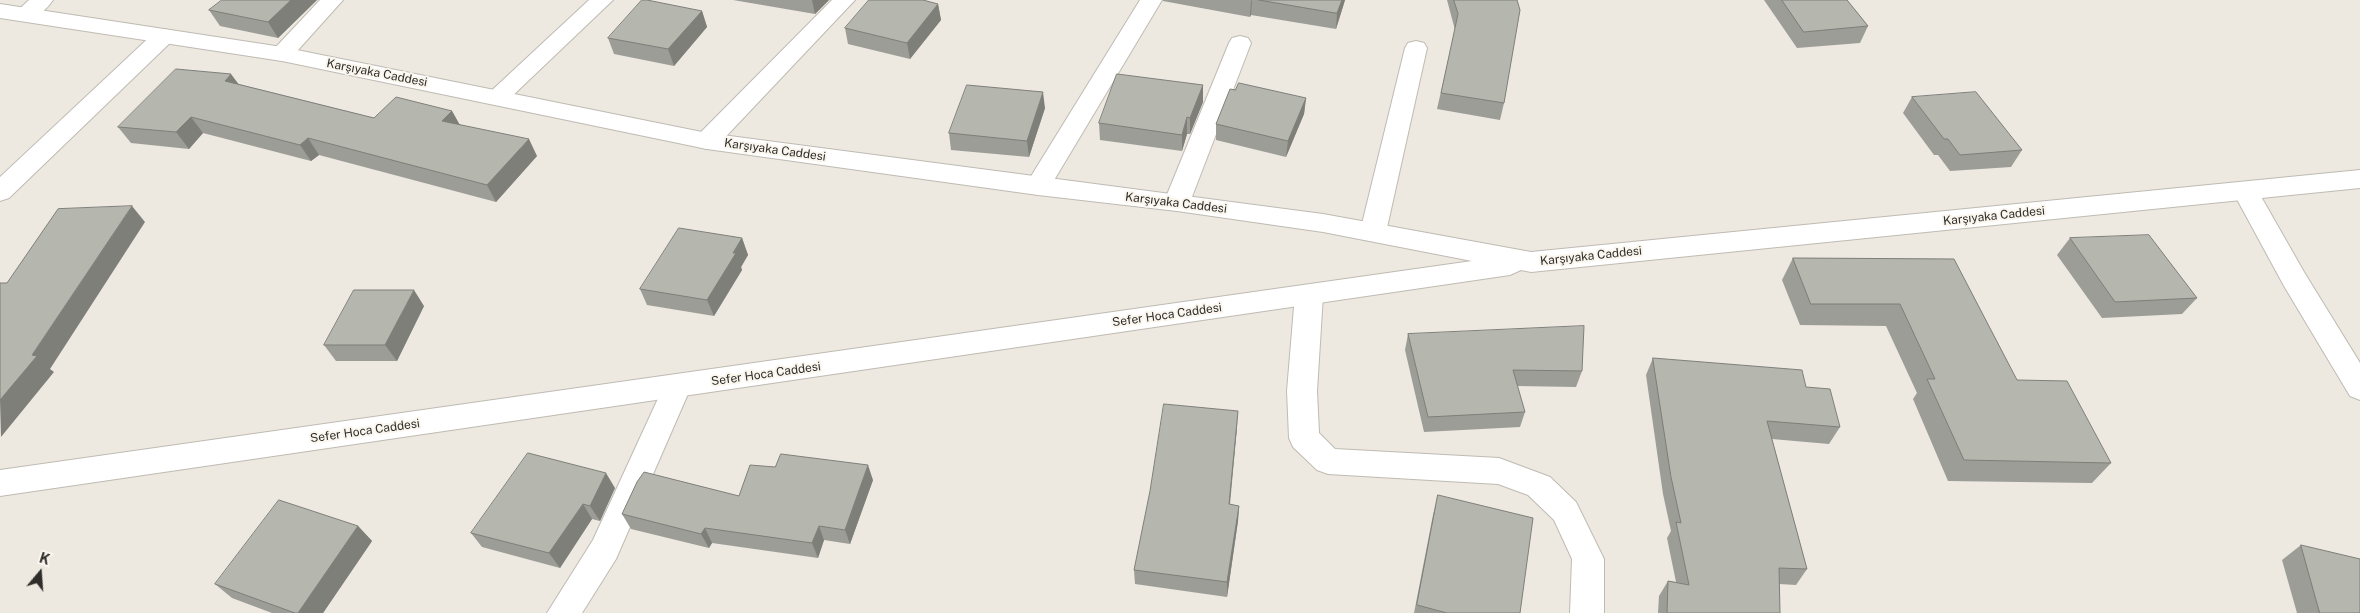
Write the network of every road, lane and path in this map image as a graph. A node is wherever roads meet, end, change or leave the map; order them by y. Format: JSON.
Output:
{"nodes":[{"id":1,"x":332,"y":0,"type":"edge"},
{"id":2,"x":602,"y":0,"type":"edge"},
{"id":3,"x":844,"y":0,"type":"edge"},
{"id":4,"x":1151,"y":0,"type":"edge"},
{"id":5,"x":34,"y":7,"type":"edge"},
{"id":6,"x":0,"y":11,"type":"edge"},
{"id":7,"x":164,"y":36,"type":"junction"},
{"id":8,"x":1240,"y":43,"type":"dead end"},
{"id":9,"x":1416,"y":48,"type":"dead end"},
{"id":10,"x":282,"y":54,"type":"junction"},
{"id":11,"x":498,"y":97,"type":"junction"},
{"id":12,"x":707,"y":141,"type":"junction"},
{"id":13,"x":2360,"y":179,"type":"edge"},
{"id":14,"x":1038,"y":186,"type":"junction"},
{"id":15,"x":0,"y":192,"type":"edge"},
{"id":16,"x":2246,"y":192,"type":"junction"},
{"id":17,"x":1177,"y":202,"type":"junction"},
{"id":18,"x":1373,"y":232,"type":"junction"},
{"id":19,"x":1532,"y":262,"type":"junction"},
{"id":20,"x":1309,"y":295,"type":"junction"},
{"id":21,"x":677,"y":387,"type":"junction"},
{"id":22,"x":2360,"y":388,"type":"edge"},
{"id":23,"x":0,"y":483,"type":"edge"},
{"id":24,"x":564,"y":613,"type":"edge"},
{"id":25,"x":1587,"y":613,"type":"edge"}],
"edges":[{"from":1,"to":10,"type":"street"},
{"from":2,"to":11,"type":"street"},
{"from":3,"to":12,"type":"street"},
{"from":4,"to":14,"type":"street"},
{"from":5,"to":6,"type":"street","name":"Karşıyaka Caddesi"},
{"from":5,"to":7,"type":"street","name":"Karşıyaka Caddesi"},
{"from":7,"to":10,"type":"street","name":"Karşıyaka Caddesi"},
{"from":7,"to":15,"type":"street"},
{"from":8,"to":17,"type":"street"},
{"from":9,"to":18,"type":"street"},
{"from":10,"to":11,"type":"street","name":"Karşıyaka Caddesi"},
{"from":11,"to":12,"type":"street","name":"Karşıyaka Caddesi"},
{"from":12,"to":14,"type":"street","name":"Karşıyaka Caddesi"},
{"from":13,"to":16,"type":"street","name":"Karşıyaka Caddesi"},
{"from":14,"to":17,"type":"street","name":"Karşıyaka Caddesi"},
{"from":16,"to":19,"type":"street","name":"Karşıyaka Caddesi"},
{"from":16,"to":22,"type":"street"},
{"from":17,"to":18,"type":"street","name":"Karşıyaka Caddesi"},
{"from":18,"to":19,"type":"street","name":"Karşıyaka Caddesi"},
{"from":19,"to":20,"type":"street","name":"Sefer Hoca Caddesi"},
{"from":20,"to":21,"type":"street","name":"Sefer Hoca Caddesi"},
{"from":20,"to":25,"type":"street"},
{"from":21,"to":23,"type":"street","name":"Sefer Hoca Caddesi"},
{"from":21,"to":24,"type":"street"}]}
